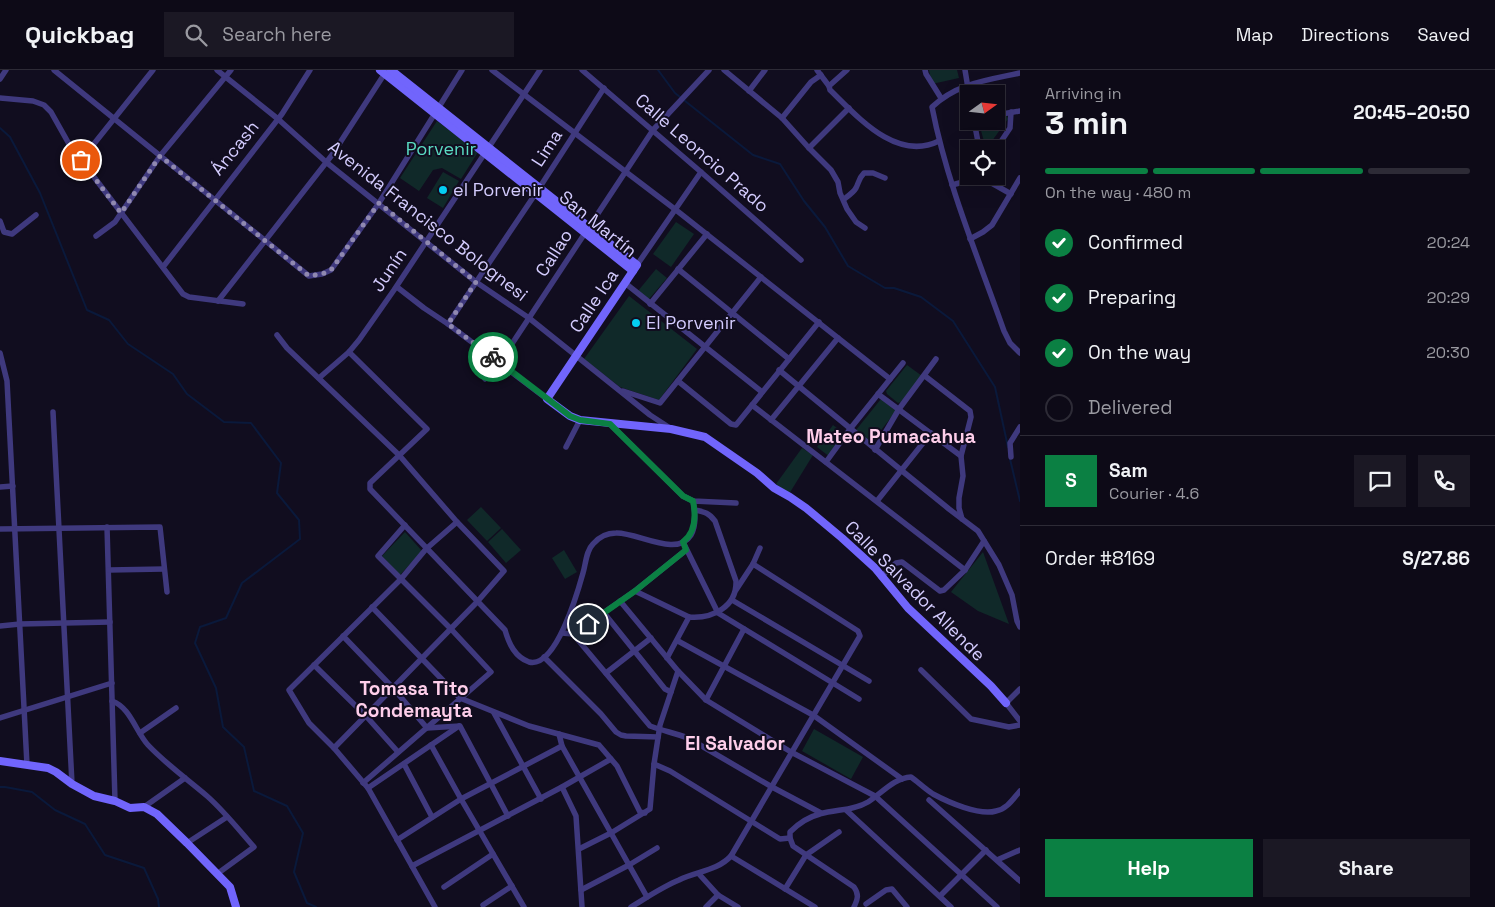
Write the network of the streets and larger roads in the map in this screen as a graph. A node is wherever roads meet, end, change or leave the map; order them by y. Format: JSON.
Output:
{"nodes":[{"id":1,"x":6,"y":70,"type":"edge"},
{"id":2,"x":54,"y":70,"type":"edge"},
{"id":3,"x":153,"y":70,"type":"edge"},
{"id":4,"x":216,"y":70,"type":"edge"},
{"id":5,"x":232,"y":70,"type":"edge"},
{"id":6,"x":310,"y":70,"type":"edge"},
{"id":7,"x":462,"y":70,"type":"edge"},
{"id":8,"x":492,"y":70,"type":"edge"},
{"id":9,"x":540,"y":70,"type":"edge"},
{"id":10,"x":582,"y":70,"type":"edge"},
{"id":11,"x":724,"y":70,"type":"edge"},
{"id":12,"x":766,"y":70,"type":"edge"},
{"id":13,"x":847,"y":70,"type":"edge"},
{"id":14,"x":926,"y":70,"type":"edge"},
{"id":15,"x":965,"y":70,"type":"edge"},
{"id":16,"x":386,"y":71,"type":"edge"},
{"id":17,"x":708,"y":71,"type":"edge"},
{"id":18,"x":819,"y":72,"type":"edge"},
{"id":19,"x":1020,"y":73,"type":"edge"},
{"id":20,"x":226,"y":78,"type":"junction"},
{"id":21,"x":0,"y":79,"type":"edge"},
{"id":22,"x":967,"y":85,"type":"joint"},
{"id":23,"x":829,"y":86,"type":"junction"},
{"id":24,"x":604,"y":88,"type":"junction"},
{"id":25,"x":960,"y":89,"type":"edge"},
{"id":26,"x":749,"y":91,"type":"junction"},
{"id":27,"x":524,"y":95,"type":"junction"},
{"id":28,"x":0,"y":98,"type":"edge"},
{"id":29,"x":942,"y":98,"type":"junction"},
{"id":30,"x":849,"y":108,"type":"junction"},
{"id":31,"x":437,"y":111,"type":"junction"},
{"id":32,"x":1020,"y":111,"type":"edge"},
{"id":33,"x":1011,"y":112,"type":"junction"},
{"id":34,"x":1005,"y":113,"type":"edge"},
{"id":35,"x":782,"y":118,"type":"junction"},
{"id":36,"x":114,"y":119,"type":"junction"},
{"id":37,"x":278,"y":119,"type":"junction"},
{"id":38,"x":653,"y":130,"type":"junction"},
{"id":39,"x":574,"y":133,"type":"junction"},
{"id":40,"x":1002,"y":140,"type":"edge"},
{"id":41,"x":939,"y":142,"type":"junction"},
{"id":42,"x":809,"y":148,"type":"junction"},
{"id":43,"x":487,"y":150,"type":"junction"},
{"id":44,"x":160,"y":156,"type":"junction"},
{"id":45,"x":81,"y":160,"type":"junction"},
{"id":46,"x":326,"y":162,"type":"junction"},
{"id":47,"x":625,"y":172,"type":"junction"},
{"id":48,"x":702,"y":172,"type":"junction"},
{"id":49,"x":885,"y":178,"type":"dead end"},
{"id":50,"x":1020,"y":178,"type":"edge"},
{"id":51,"x":960,"y":183,"type":"edge"},
{"id":52,"x":952,"y":185,"type":"junction"},
{"id":53,"x":995,"y":185,"type":"edge"},
{"id":54,"x":537,"y":191,"type":"junction"},
{"id":55,"x":1011,"y":194,"type":"junction"},
{"id":56,"x":214,"y":200,"type":"junction"},
{"id":57,"x":844,"y":200,"type":"junction"},
{"id":58,"x":379,"y":203,"type":"junction"},
{"id":59,"x":676,"y":210,"type":"junction"},
{"id":60,"x":121,"y":213,"type":"junction"},
{"id":61,"x":36,"y":215,"type":"dead end"},
{"id":62,"x":0,"y":221,"type":"edge"},
{"id":63,"x":865,"y":228,"type":"dead end"},
{"id":64,"x":587,"y":230,"type":"junction"},
{"id":65,"x":707,"y":234,"type":"junction"},
{"id":66,"x":96,"y":236,"type":"dead end"},
{"id":67,"x":970,"y":240,"type":"junction"},
{"id":68,"x":265,"y":241,"type":"junction"},
{"id":69,"x":427,"y":242,"type":"junction"},
{"id":70,"x":801,"y":260,"type":"dead end"},
{"id":71,"x":162,"y":267,"type":"junction"},
{"id":72,"x":635,"y":268,"type":"junction"},
{"id":73,"x":678,"y":269,"type":"junction"},
{"id":74,"x":761,"y":277,"type":"junction"},
{"id":75,"x":476,"y":282,"type":"junction"},
{"id":76,"x":625,"y":283,"type":"junction"},
{"id":77,"x":396,"y":288,"type":"junction"},
{"id":78,"x":218,"y":301,"type":"junction"},
{"id":79,"x":243,"y":304,"type":"dead end"},
{"id":80,"x":650,"y":304,"type":"junction"},
{"id":81,"x":732,"y":313,"type":"junction"},
{"id":82,"x":529,"y":318,"type":"junction"},
{"id":83,"x":819,"y":322,"type":"junction"},
{"id":84,"x":448,"y":324,"type":"junction"},
{"id":85,"x":277,"y":335,"type":"dead end"},
{"id":86,"x":838,"y":338,"type":"junction"},
{"id":87,"x":705,"y":347,"type":"junction"},
{"id":88,"x":349,"y":352,"type":"junction"},
{"id":89,"x":0,"y":353,"type":"edge"},
{"id":90,"x":1020,"y":353,"type":"edge"},
{"id":91,"x":576,"y":356,"type":"junction"},
{"id":92,"x":789,"y":359,"type":"junction"},
{"id":93,"x":936,"y":359,"type":"dead end"},
{"id":94,"x":500,"y":362,"type":"junction"},
{"id":95,"x":903,"y":363,"type":"dead end"},
{"id":96,"x":779,"y":370,"type":"junction"},
{"id":97,"x":925,"y":376,"type":"junction"},
{"id":98,"x":318,"y":378,"type":"junction"},
{"id":99,"x":486,"y":379,"type":"dead end"},
{"id":100,"x":890,"y":379,"type":"junction"},
{"id":101,"x":678,"y":381,"type":"junction"},
{"id":102,"x":798,"y":386,"type":"junction"},
{"id":103,"x":618,"y":390,"type":"junction"},
{"id":104,"x":762,"y":392,"type":"junction"},
{"id":105,"x":878,"y":394,"type":"junction"},
{"id":106,"x":547,"y":399,"type":"junction"},
{"id":107,"x":752,"y":405,"type":"junction"},
{"id":108,"x":899,"y":409,"type":"junction"},
{"id":109,"x":53,"y":412,"type":"dead end"},
{"id":110,"x":580,"y":420,"type":"junction"},
{"id":111,"x":772,"y":420,"type":"junction"},
{"id":112,"x":610,"y":424,"type":"junction"},
{"id":113,"x":1020,"y":427,"type":"edge"},
{"id":114,"x":671,"y":429,"type":"junction"},
{"id":115,"x":850,"y":429,"type":"junction"},
{"id":116,"x":931,"y":433,"type":"junction"},
{"id":117,"x":566,"y":447,"type":"dead end"},
{"id":118,"x":876,"y":450,"type":"junction"},
{"id":119,"x":399,"y":456,"type":"junction"},
{"id":120,"x":961,"y":456,"type":"junction"},
{"id":121,"x":1011,"y":457,"type":"dead end"},
{"id":122,"x":826,"y":462,"type":"junction"},
{"id":123,"x":900,"y":470,"type":"junction"},
{"id":124,"x":13,"y":486,"type":"junction"},
{"id":125,"x":0,"y":488,"type":"edge"},
{"id":126,"x":877,"y":500,"type":"junction"},
{"id":127,"x":693,"y":501,"type":"junction"},
{"id":128,"x":736,"y":503,"type":"dead end"},
{"id":129,"x":695,"y":510,"type":"junction"},
{"id":130,"x":962,"y":519,"type":"junction"},
{"id":131,"x":458,"y":522,"type":"junction"},
{"id":132,"x":405,"y":525,"type":"junction"},
{"id":133,"x":107,"y":527,"type":"junction"},
{"id":134,"x":15,"y":528,"type":"junction"},
{"id":135,"x":59,"y":528,"type":"junction"},
{"id":136,"x":0,"y":529,"type":"edge"},
{"id":137,"x":984,"y":541,"type":"junction"},
{"id":138,"x":683,"y":542,"type":"junction"},
{"id":139,"x":760,"y":548,"type":"dead end"},
{"id":140,"x":426,"y":549,"type":"junction"},
{"id":141,"x":686,"y":550,"type":"junction"},
{"id":142,"x":753,"y":564,"type":"junction"},
{"id":143,"x":164,"y":569,"type":"junction"},
{"id":144,"x":109,"y":570,"type":"junction"},
{"id":145,"x":965,"y":570,"type":"junction"},
{"id":146,"x":882,"y":577,"type":"junction"},
{"id":147,"x":401,"y":579,"type":"junction"},
{"id":148,"x":736,"y":590,"type":"junction"},
{"id":149,"x":635,"y":591,"type":"junction"},
{"id":150,"x":166,"y":592,"type":"dead end"},
{"id":151,"x":732,"y":600,"type":"junction"},
{"id":152,"x":620,"y":601,"type":"junction"},
{"id":153,"x":477,"y":602,"type":"junction"},
{"id":154,"x":372,"y":607,"type":"junction"},
{"id":155,"x":604,"y":613,"type":"junction"},
{"id":156,"x":718,"y":613,"type":"junction"},
{"id":157,"x":690,"y":617,"type":"junction"},
{"id":158,"x":110,"y":622,"type":"junction"},
{"id":159,"x":64,"y":623,"type":"junction"},
{"id":160,"x":20,"y":624,"type":"junction"},
{"id":161,"x":0,"y":626,"type":"edge"},
{"id":162,"x":1020,"y":627,"type":"edge"},
{"id":163,"x":451,"y":629,"type":"junction"},
{"id":164,"x":744,"y":629,"type":"junction"},
{"id":165,"x":562,"y":633,"type":"junction"},
{"id":166,"x":573,"y":634,"type":"junction"},
{"id":167,"x":343,"y":636,"type":"junction"},
{"id":168,"x":651,"y":638,"type":"junction"},
{"id":169,"x":678,"y":641,"type":"junction"},
{"id":170,"x":635,"y":651,"type":"junction"},
{"id":171,"x":544,"y":657,"type":"junction"},
{"id":172,"x":667,"y":658,"type":"junction"},
{"id":173,"x":422,"y":659,"type":"junction"},
{"id":174,"x":314,"y":665,"type":"junction"},
{"id":175,"x":842,"y":665,"type":"junction"},
{"id":176,"x":724,"y":666,"type":"junction"},
{"id":177,"x":921,"y":670,"type":"dead end"},
{"id":178,"x":678,"y":671,"type":"junction"},
{"id":179,"x":606,"y":673,"type":"junction"},
{"id":180,"x":869,"y":681,"type":"dead end"},
{"id":181,"x":832,"y":682,"type":"junction"},
{"id":182,"x":112,"y":684,"type":"junction"},
{"id":183,"x":393,"y":688,"type":"junction"},
{"id":184,"x":1020,"y":689,"type":"edge"},
{"id":185,"x":671,"y":692,"type":"junction"},
{"id":186,"x":68,"y":698,"type":"junction"},
{"id":187,"x":460,"y":698,"type":"junction"},
{"id":188,"x":859,"y":699,"type":"dead end"},
{"id":189,"x":706,"y":700,"type":"junction"},
{"id":190,"x":112,"y":701,"type":"junction"},
{"id":191,"x":1006,"y":703,"type":"junction"},
{"id":192,"x":176,"y":708,"type":"dead end"},
{"id":193,"x":24,"y":710,"type":"junction"},
{"id":194,"x":494,"y":712,"type":"junction"},
{"id":195,"x":812,"y":715,"type":"junction"},
{"id":196,"x":366,"y":716,"type":"junction"},
{"id":197,"x":0,"y":718,"type":"edge"},
{"id":198,"x":1020,"y":720,"type":"edge"},
{"id":199,"x":1020,"y":725,"type":"edge"},
{"id":200,"x":460,"y":726,"type":"junction"},
{"id":201,"x":427,"y":728,"type":"junction"},
{"id":202,"x":659,"y":729,"type":"junction"},
{"id":203,"x":140,"y":733,"type":"junction"},
{"id":204,"x":558,"y":734,"type":"junction"},
{"id":205,"x":658,"y":737,"type":"junction"},
{"id":206,"x":431,"y":745,"type":"junction"},
{"id":207,"x":562,"y":746,"type":"junction"},
{"id":208,"x":334,"y":748,"type":"junction"},
{"id":209,"x":398,"y":752,"type":"junction"},
{"id":210,"x":791,"y":752,"type":"junction"},
{"id":211,"x":611,"y":759,"type":"junction"},
{"id":212,"x":0,"y":761,"type":"edge"},
{"id":213,"x":404,"y":764,"type":"junction"},
{"id":214,"x":654,"y":764,"type":"junction"},
{"id":215,"x":27,"y":765,"type":"junction"},
{"id":216,"x":522,"y":767,"type":"junction"},
{"id":217,"x":579,"y":777,"type":"junction"},
{"id":218,"x":185,"y":778,"type":"junction"},
{"id":219,"x":902,"y":779,"type":"junction"},
{"id":220,"x":363,"y":783,"type":"junction"},
{"id":221,"x":72,"y":784,"type":"junction"},
{"id":222,"x":491,"y":784,"type":"junction"},
{"id":223,"x":562,"y":787,"type":"junction"},
{"id":224,"x":772,"y":787,"type":"junction"},
{"id":225,"x":368,"y":788,"type":"junction"},
{"id":226,"x":1020,"y":792,"type":"edge"},
{"id":227,"x":875,"y":796,"type":"junction"},
{"id":228,"x":461,"y":799,"type":"junction"},
{"id":229,"x":541,"y":799,"type":"junction"},
{"id":230,"x":929,"y":800,"type":"dead end"},
{"id":231,"x":115,"y":802,"type":"junction"},
{"id":232,"x":144,"y":807,"type":"junction"},
{"id":233,"x":846,"y":810,"type":"junction"},
{"id":234,"x":821,"y":813,"type":"junction"},
{"id":235,"x":644,"y":814,"type":"junction"},
{"id":236,"x":508,"y":816,"type":"junction"},
{"id":237,"x":227,"y":817,"type":"junction"},
{"id":238,"x":432,"y":817,"type":"junction"},
{"id":239,"x":751,"y":822,"type":"junction"},
{"id":240,"x":480,"y":831,"type":"junction"},
{"id":241,"x":612,"y":832,"type":"junction"},
{"id":242,"x":839,"y":832,"type":"dead end"},
{"id":243,"x":790,"y":838,"type":"junction"},
{"id":244,"x":397,"y":840,"type":"junction"},
{"id":245,"x":187,"y":843,"type":"junction"},
{"id":246,"x":657,"y":848,"type":"dead end"},
{"id":247,"x":578,"y":849,"type":"junction"},
{"id":248,"x":986,"y":850,"type":"junction"},
{"id":249,"x":1020,"y":850,"type":"edge"},
{"id":250,"x":493,"y":854,"type":"junction"},
{"id":251,"x":806,"y":855,"type":"junction"},
{"id":252,"x":731,"y":856,"type":"junction"},
{"id":253,"x":997,"y":860,"type":"junction"},
{"id":254,"x":629,"y":865,"type":"junction"},
{"id":255,"x":412,"y":866,"type":"junction"},
{"id":256,"x":218,"y":874,"type":"junction"},
{"id":257,"x":699,"y":874,"type":"junction"},
{"id":258,"x":961,"y":874,"type":"junction"},
{"id":259,"x":1020,"y":881,"type":"edge"},
{"id":260,"x":512,"y":886,"type":"junction"},
{"id":261,"x":444,"y":888,"type":"dead end"},
{"id":262,"x":785,"y":889,"type":"junction"},
{"id":263,"x":581,"y":890,"type":"junction"},
{"id":264,"x":718,"y":895,"type":"junction"},
{"id":265,"x":940,"y":896,"type":"junction"},
{"id":266,"x":646,"y":897,"type":"junction"},
{"id":267,"x":858,"y":899,"type":"junction"},
{"id":268,"x":483,"y":905,"type":"dead end"},
{"id":269,"x":867,"y":906,"type":"edge"},
{"id":270,"x":236,"y":907,"type":"edge"},
{"id":271,"x":435,"y":907,"type":"edge"},
{"id":272,"x":524,"y":907,"type":"edge"},
{"id":273,"x":582,"y":907,"type":"edge"},
{"id":274,"x":631,"y":907,"type":"edge"},
{"id":275,"x":706,"y":907,"type":"edge"},
{"id":276,"x":738,"y":907,"type":"edge"},
{"id":277,"x":814,"y":907,"type":"edge"},
{"id":278,"x":854,"y":907,"type":"edge"},
{"id":279,"x":907,"y":907,"type":"edge"},
{"id":280,"x":951,"y":907,"type":"edge"},
{"id":281,"x":997,"y":907,"type":"edge"}],
"edges":[{"from":1,"to":21,"type":"street"},
{"from":2,"to":36,"type":"street"},
{"from":3,"to":36,"type":"street"},
{"from":4,"to":20,"type":"street","name":"Avenida Francisco Bolognesi"},
{"from":5,"to":20,"type":"street"},
{"from":6,"to":37,"type":"street","name":"Áncash"},
{"from":7,"to":31,"type":"street"},
{"from":8,"to":27,"type":"street"},
{"from":9,"to":27,"type":"street","name":"Junín"},
{"from":10,"to":24,"type":"street","name":"Calle Leoncio Prado"},
{"from":11,"to":26,"type":"street"},
{"from":12,"to":26,"type":"street"},
{"from":13,"to":23,"type":"street"},
{"from":14,"to":29,"type":"street"},
{"from":15,"to":22,"type":"street"},
{"from":16,"to":31,"type":"street","name":"San Martín"},
{"from":16,"to":46,"type":"street"},
{"from":17,"to":38,"type":"street","name":"Callao"},
{"from":18,"to":23,"type":"street"},
{"from":18,"to":35,"type":"street"},
{"from":19,"to":22,"type":"street"},
{"from":20,"to":37,"type":"street","name":"Avenida Francisco Bolognesi"},
{"from":20,"to":44,"type":"street"},
{"from":23,"to":30,"type":"street"},
{"from":24,"to":38,"type":"street","name":"Calle Leoncio Prado"},
{"from":24,"to":39,"type":"street","name":"Lima"},
{"from":25,"to":29,"type":"street"},
{"from":26,"to":35,"type":"street"},
{"from":27,"to":39,"type":"street"},
{"from":27,"to":43,"type":"street","name":"Junín"},
{"from":28,"to":45,"type":"street"},
{"from":29,"to":41,"type":"street"},
{"from":30,"to":41,"type":"street"},
{"from":30,"to":42,"type":"street"},
{"from":31,"to":43,"type":"street","name":"San Martín"},
{"from":31,"to":58,"type":"street"},
{"from":32,"to":33,"type":"street"},
{"from":33,"to":34,"type":"street"},
{"from":33,"to":40,"type":"street"},
{"from":35,"to":42,"type":"street"},
{"from":36,"to":44,"type":"street"},
{"from":36,"to":45,"type":"street"},
{"from":37,"to":46,"type":"street","name":"Avenida Francisco Bolognesi"},
{"from":37,"to":56,"type":"street","name":"Áncash"},
{"from":38,"to":47,"type":"street","name":"Callao"},
{"from":38,"to":48,"type":"street","name":"Calle Leoncio Prado"},
{"from":39,"to":47,"type":"street"},
{"from":39,"to":54,"type":"street","name":"Lima"},
{"from":41,"to":52,"type":"street"},
{"from":42,"to":57,"type":"street"},
{"from":43,"to":54,"type":"street","name":"San Martín"},
{"from":43,"to":69,"type":"street","name":"Junín"},
{"from":44,"to":56,"type":"street"},
{"from":44,"to":60,"type":"street"},
{"from":45,"to":60,"type":"street"},
{"from":46,"to":58,"type":"street","name":"Avenida Francisco Bolognesi"},
{"from":46,"to":68,"type":"street"},
{"from":47,"to":59,"type":"street"},
{"from":47,"to":64,"type":"street","name":"Callao"},
{"from":48,"to":59,"type":"street","name":"Calle Ica"},
{"from":48,"to":70,"type":"street","name":"Calle Leoncio Prado"},
{"from":49,"to":57,"type":"street"},
{"from":50,"to":55,"type":"street"},
{"from":51,"to":52,"type":"street"},
{"from":52,"to":67,"type":"street"},
{"from":53,"to":55,"type":"street"},
{"from":54,"to":64,"type":"street","name":"San Martín"},
{"from":54,"to":75,"type":"street","name":"Lima"},
{"from":55,"to":67,"type":"street"},
{"from":56,"to":68,"type":"street"},
{"from":56,"to":71,"type":"street","name":"Áncash"},
{"from":57,"to":63,"type":"street"},
{"from":58,"to":68,"type":"street"},
{"from":58,"to":69,"type":"street","name":"Avenida Francisco Bolognesi"},
{"from":59,"to":65,"type":"street"},
{"from":59,"to":72,"type":"street","name":"Calle Ica"},
{"from":60,"to":66,"type":"street"},
{"from":60,"to":71,"type":"street"},
{"from":61,"to":62,"type":"street"},
{"from":64,"to":72,"type":"street","name":"San Martín"},
{"from":64,"to":82,"type":"street","name":"Callao"},
{"from":65,"to":73,"type":"street"},
{"from":65,"to":74,"type":"street"},
{"from":67,"to":90,"type":"street"},
{"from":68,"to":78,"type":"street"},
{"from":69,"to":75,"type":"street","name":"Avenida Francisco Bolognesi"},
{"from":69,"to":77,"type":"street","name":"Junín"},
{"from":71,"to":78,"type":"street"},
{"from":72,"to":76,"type":"street","name":"Calle Ica"},
{"from":73,"to":80,"type":"street"},
{"from":73,"to":81,"type":"street"},
{"from":74,"to":81,"type":"street"},
{"from":74,"to":83,"type":"street"},
{"from":75,"to":82,"type":"street","name":"Avenida Francisco Bolognesi"},
{"from":75,"to":84,"type":"street","name":"Lima"},
{"from":76,"to":80,"type":"street"},
{"from":76,"to":91,"type":"street","name":"Calle Ica"},
{"from":77,"to":84,"type":"street"},
{"from":77,"to":88,"type":"street","name":"Junín"},
{"from":78,"to":79,"type":"street"},
{"from":80,"to":87,"type":"street"},
{"from":81,"to":87,"type":"street"},
{"from":81,"to":92,"type":"street"},
{"from":82,"to":91,"type":"street","name":"Avenida Francisco Bolognesi"},
{"from":82,"to":94,"type":"street","name":"Callao"},
{"from":83,"to":86,"type":"street"},
{"from":83,"to":92,"type":"street"},
{"from":84,"to":94,"type":"street"},
{"from":85,"to":98,"type":"street"},
{"from":86,"to":100,"type":"street"},
{"from":86,"to":102,"type":"street"},
{"from":87,"to":101,"type":"street"},
{"from":87,"to":104,"type":"street"},
{"from":88,"to":98,"type":"street","name":"Junín"},
{"from":88,"to":119,"type":"street"},
{"from":89,"to":124,"type":"street"},
{"from":91,"to":103,"type":"street","name":"Avenida Francisco Bolognesi"},
{"from":91,"to":106,"type":"street","name":"Calle Ica"},
{"from":92,"to":96,"type":"street"},
{"from":93,"to":97,"type":"street"},
{"from":94,"to":99,"type":"street","name":"Callao"},
{"from":94,"to":106,"type":"street"},
{"from":95,"to":100,"type":"street"},
{"from":96,"to":102,"type":"street"},
{"from":96,"to":104,"type":"street"},
{"from":97,"to":108,"type":"street"},
{"from":97,"to":120,"type":"street"},
{"from":98,"to":119,"type":"street"},
{"from":100,"to":105,"type":"street"},
{"from":101,"to":103,"type":"street"},
{"from":101,"to":107,"type":"street"},
{"from":102,"to":111,"type":"street"},
{"from":102,"to":115,"type":"street"},
{"from":103,"to":114,"type":"street","name":"Avenida Francisco Bolognesi"},
{"from":104,"to":107,"type":"street"},
{"from":105,"to":108,"type":"street"},
{"from":105,"to":115,"type":"street"},
{"from":106,"to":110,"type":"street"},
{"from":107,"to":111,"type":"street"},
{"from":108,"to":116,"type":"street"},
{"from":108,"to":118,"type":"street"},
{"from":109,"to":135,"type":"street"},
{"from":110,"to":112,"type":"street","name":"Calle Salvador Allende"},
{"from":110,"to":117,"type":"street"},
{"from":111,"to":122,"type":"street"},
{"from":112,"to":114,"type":"street","name":"Calle Salvador Allende"},
{"from":112,"to":127,"type":"street"},
{"from":113,"to":121,"type":"street"},
{"from":114,"to":146,"type":"street","name":"Calle Salvador Allende"},
{"from":115,"to":118,"type":"street"},
{"from":115,"to":122,"type":"street"},
{"from":116,"to":120,"type":"street"},
{"from":116,"to":123,"type":"street"},
{"from":118,"to":123,"type":"street"},
{"from":119,"to":131,"type":"street"},
{"from":119,"to":132,"type":"street"},
{"from":120,"to":130,"type":"street"},
{"from":122,"to":126,"type":"street"},
{"from":123,"to":126,"type":"street"},
{"from":123,"to":130,"type":"street"},
{"from":124,"to":125,"type":"street"},
{"from":124,"to":134,"type":"street"},
{"from":126,"to":145,"type":"street"},
{"from":127,"to":128,"type":"street"},
{"from":127,"to":129,"type":"street"},
{"from":129,"to":138,"type":"street"},
{"from":129,"to":148,"type":"street"},
{"from":130,"to":137,"type":"street"},
{"from":131,"to":140,"type":"street"},
{"from":131,"to":153,"type":"street"},
{"from":132,"to":140,"type":"street"},
{"from":132,"to":147,"type":"street"},
{"from":133,"to":135,"type":"street"},
{"from":133,"to":143,"type":"street"},
{"from":133,"to":144,"type":"street"},
{"from":134,"to":135,"type":"street"},
{"from":134,"to":136,"type":"street"},
{"from":134,"to":160,"type":"street"},
{"from":135,"to":159,"type":"street"},
{"from":137,"to":145,"type":"street"},
{"from":137,"to":162,"type":"street"},
{"from":138,"to":141,"type":"street"},
{"from":138,"to":165,"type":"street"},
{"from":139,"to":142,"type":"street"},
{"from":140,"to":147,"type":"street"},
{"from":140,"to":153,"type":"street"},
{"from":141,"to":149,"type":"street"},
{"from":141,"to":156,"type":"street"},
{"from":142,"to":148,"type":"street"},
{"from":142,"to":175,"type":"street"},
{"from":143,"to":144,"type":"street"},
{"from":143,"to":150,"type":"street"},
{"from":144,"to":158,"type":"street"},
{"from":145,"to":146,"type":"street"},
{"from":146,"to":191,"type":"street","name":"Calle Salvador Allende"},
{"from":147,"to":154,"type":"street"},
{"from":147,"to":163,"type":"street"},
{"from":148,"to":151,"type":"street"},
{"from":149,"to":152,"type":"street"},
{"from":149,"to":157,"type":"street"},
{"from":151,"to":156,"type":"street"},
{"from":151,"to":175,"type":"street"},
{"from":152,"to":155,"type":"street"},
{"from":152,"to":168,"type":"street"},
{"from":153,"to":163,"type":"street"},
{"from":153,"to":171,"type":"street"},
{"from":154,"to":167,"type":"street"},
{"from":154,"to":173,"type":"street"},
{"from":155,"to":166,"type":"street"},
{"from":155,"to":170,"type":"street"},
{"from":156,"to":157,"type":"street"},
{"from":156,"to":164,"type":"street"},
{"from":157,"to":169,"type":"street"},
{"from":158,"to":159,"type":"street"},
{"from":158,"to":182,"type":"street"},
{"from":159,"to":160,"type":"street"},
{"from":159,"to":186,"type":"street"},
{"from":160,"to":161,"type":"street"},
{"from":160,"to":193,"type":"street"},
{"from":163,"to":173,"type":"street"},
{"from":163,"to":187,"type":"street"},
{"from":164,"to":176,"type":"street"},
{"from":164,"to":181,"type":"street"},
{"from":165,"to":166,"type":"street"},
{"from":165,"to":171,"type":"street"},
{"from":166,"to":179,"type":"street"},
{"from":167,"to":174,"type":"street"},
{"from":167,"to":183,"type":"street"},
{"from":168,"to":170,"type":"street"},
{"from":168,"to":172,"type":"street"},
{"from":169,"to":172,"type":"street"},
{"from":169,"to":176,"type":"street"},
{"from":170,"to":179,"type":"street"},
{"from":170,"to":185,"type":"street"},
{"from":171,"to":205,"type":"street"},
{"from":172,"to":178,"type":"street"},
{"from":173,"to":183,"type":"street"},
{"from":173,"to":187,"type":"street"},
{"from":174,"to":196,"type":"street"},
{"from":174,"to":208,"type":"street"},
{"from":175,"to":180,"type":"street"},
{"from":175,"to":181,"type":"street"},
{"from":176,"to":189,"type":"street"},
{"from":176,"to":195,"type":"street"},
{"from":177,"to":199,"type":"street"},
{"from":178,"to":185,"type":"street"},
{"from":178,"to":189,"type":"street"},
{"from":179,"to":202,"type":"street"},
{"from":181,"to":188,"type":"street"},
{"from":181,"to":195,"type":"street"},
{"from":182,"to":186,"type":"street"},
{"from":182,"to":190,"type":"street"},
{"from":183,"to":196,"type":"street"},
{"from":183,"to":201,"type":"street"},
{"from":184,"to":191,"type":"street"},
{"from":185,"to":202,"type":"street"},
{"from":186,"to":193,"type":"street"},
{"from":186,"to":221,"type":"street"},
{"from":187,"to":194,"type":"street"},
{"from":187,"to":201,"type":"street"},
{"from":189,"to":210,"type":"street"},
{"from":190,"to":203,"type":"street"},
{"from":190,"to":231,"type":"street"},
{"from":191,"to":198,"type":"street"},
{"from":192,"to":203,"type":"street"},
{"from":193,"to":197,"type":"street"},
{"from":193,"to":215,"type":"street"},
{"from":194,"to":204,"type":"street"},
{"from":194,"to":216,"type":"street"},
{"from":195,"to":210,"type":"street"},
{"from":195,"to":219,"type":"street"},
{"from":196,"to":208,"type":"street"},
{"from":196,"to":209,"type":"street"},
{"from":200,"to":201,"type":"street"},
{"from":200,"to":206,"type":"street"},
{"from":200,"to":222,"type":"street"},
{"from":201,"to":209,"type":"street"},
{"from":202,"to":205,"type":"street"},
{"from":202,"to":224,"type":"street"},
{"from":203,"to":218,"type":"street"},
{"from":204,"to":207,"type":"street"},
{"from":204,"to":211,"type":"street"},
{"from":205,"to":214,"type":"street"},
{"from":206,"to":213,"type":"street"},
{"from":206,"to":228,"type":"street"},
{"from":207,"to":216,"type":"street"},
{"from":207,"to":217,"type":"street"},
{"from":208,"to":220,"type":"street"},
{"from":209,"to":220,"type":"street"},
{"from":210,"to":224,"type":"street"},
{"from":210,"to":227,"type":"street"},
{"from":211,"to":217,"type":"street"},
{"from":211,"to":235,"type":"street"},
{"from":212,"to":215,"type":"street"},
{"from":213,"to":225,"type":"street"},
{"from":213,"to":238,"type":"street"},
{"from":214,"to":235,"type":"street"},
{"from":214,"to":239,"type":"street"},
{"from":215,"to":221,"type":"street"},
{"from":216,"to":222,"type":"street"},
{"from":216,"to":229,"type":"street"},
{"from":217,"to":223,"type":"street"},
{"from":217,"to":241,"type":"street"},
{"from":218,"to":232,"type":"street"},
{"from":218,"to":237,"type":"street"},
{"from":219,"to":226,"type":"street"},
{"from":219,"to":227,"type":"street"},
{"from":220,"to":225,"type":"street"},
{"from":221,"to":231,"type":"street"},
{"from":222,"to":228,"type":"street"},
{"from":222,"to":236,"type":"street"},
{"from":223,"to":229,"type":"street"},
{"from":223,"to":247,"type":"street"},
{"from":224,"to":234,"type":"street"},
{"from":224,"to":239,"type":"street"},
{"from":225,"to":244,"type":"street"},
{"from":227,"to":233,"type":"street"},
{"from":227,"to":258,"type":"street"},
{"from":228,"to":238,"type":"street"},
{"from":228,"to":240,"type":"street"},
{"from":229,"to":236,"type":"street"},
{"from":230,"to":248,"type":"street"},
{"from":231,"to":232,"type":"street"},
{"from":232,"to":245,"type":"street"},
{"from":233,"to":234,"type":"street"},
{"from":233,"to":265,"type":"street"},
{"from":234,"to":243,"type":"street"},
{"from":235,"to":241,"type":"street"},
{"from":236,"to":240,"type":"street"},
{"from":237,"to":245,"type":"street"},
{"from":237,"to":256,"type":"street"},
{"from":238,"to":244,"type":"street"},
{"from":239,"to":243,"type":"street"},
{"from":239,"to":252,"type":"street"},
{"from":240,"to":250,"type":"street"},
{"from":240,"to":255,"type":"street"},
{"from":241,"to":247,"type":"street"},
{"from":241,"to":254,"type":"street"},
{"from":242,"to":251,"type":"street"},
{"from":243,"to":251,"type":"street"},
{"from":244,"to":255,"type":"street"},
{"from":245,"to":256,"type":"street"},
{"from":246,"to":254,"type":"street"},
{"from":247,"to":263,"type":"street"},
{"from":248,"to":253,"type":"street"},
{"from":248,"to":258,"type":"street"},
{"from":249,"to":253,"type":"street"},
{"from":250,"to":260,"type":"street"},
{"from":250,"to":261,"type":"street"},
{"from":251,"to":262,"type":"street"},
{"from":251,"to":267,"type":"street"},
{"from":252,"to":257,"type":"street"},
{"from":252,"to":262,"type":"street"},
{"from":253,"to":259,"type":"street"},
{"from":254,"to":263,"type":"street"},
{"from":254,"to":266,"type":"street"},
{"from":255,"to":271,"type":"street"},
{"from":256,"to":270,"type":"street"},
{"from":257,"to":264,"type":"street"},
{"from":257,"to":266,"type":"street"},
{"from":258,"to":265,"type":"street"},
{"from":258,"to":281,"type":"street"},
{"from":260,"to":268,"type":"street"},
{"from":260,"to":272,"type":"street"},
{"from":262,"to":277,"type":"street"},
{"from":263,"to":273,"type":"street"},
{"from":264,"to":275,"type":"street"},
{"from":264,"to":276,"type":"street"},
{"from":265,"to":280,"type":"street"},
{"from":266,"to":274,"type":"street"},
{"from":267,"to":269,"type":"street"},
{"from":267,"to":278,"type":"street"},
{"from":269,"to":279,"type":"street"}]}
